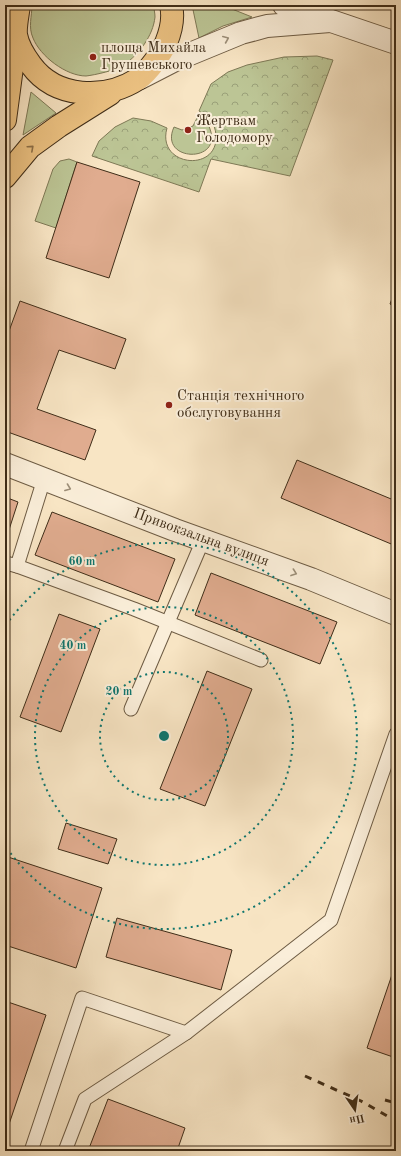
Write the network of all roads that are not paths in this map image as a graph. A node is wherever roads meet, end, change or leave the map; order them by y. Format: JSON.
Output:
{"nodes":[{"id":1,"x":18,"y":5,"type":"edge"},
{"id":2,"x":171,"y":5,"type":"edge"},
{"id":3,"x":284,"y":5,"type":"edge"},
{"id":4,"x":330,"y":21,"type":"junction"},
{"id":5,"x":16,"y":36,"type":"junction"},
{"id":6,"x":396,"y":43,"type":"edge"},
{"id":7,"x":134,"y":81,"type":"junction"},
{"id":8,"x":5,"y":120,"type":"edge"},
{"id":9,"x":5,"y":177,"type":"edge"},
{"id":10,"x":5,"y":464,"type":"edge"},
{"id":11,"x":44,"y":479,"type":"junction"},
{"id":12,"x":203,"y":540,"type":"junction"},
{"id":13,"x":11,"y":567,"type":"edge"},
{"id":14,"x":396,"y":614,"type":"edge"},
{"id":15,"x":168,"y":622,"type":"junction"},
{"id":16,"x":260,"y":660,"type":"dead end"},
{"id":17,"x":131,"y":709,"type":"dead end"},
{"id":18,"x":396,"y":734,"type":"edge"},
{"id":19,"x":186,"y":1033,"type":"junction"},
{"id":20,"x":31,"y":1151,"type":"edge"},
{"id":21,"x":65,"y":1151,"type":"edge"}],
"edges":[{"from":1,"to":5,"type":"main road"},
{"from":2,"to":7,"type":"main road"},
{"from":3,"to":4,"type":"street"},
{"from":4,"to":6,"type":"street"},
{"from":7,"to":4,"type":"street","one_way":true},
{"from":5,"to":7,"type":"main road"},
{"from":5,"to":8,"type":"main road"},
{"from":9,"to":7,"type":"main road","one_way":true},
{"from":10,"to":11,"type":"street","name":"Привокзальна вулиця"},
{"from":11,"to":12,"type":"street","name":"Привокзальна вулиця","one_way":true},
{"from":11,"to":13,"type":"lane"},
{"from":12,"to":14,"type":"street","name":"Привокзальна вулиця","one_way":true},
{"from":12,"to":15,"type":"lane"},
{"from":13,"to":15,"type":"lane"},
{"from":15,"to":16,"type":"lane"},
{"from":15,"to":17,"type":"lane"},
{"from":18,"to":19,"type":"lane"},
{"from":19,"to":20,"type":"lane"},
{"from":19,"to":21,"type":"lane"}]}
